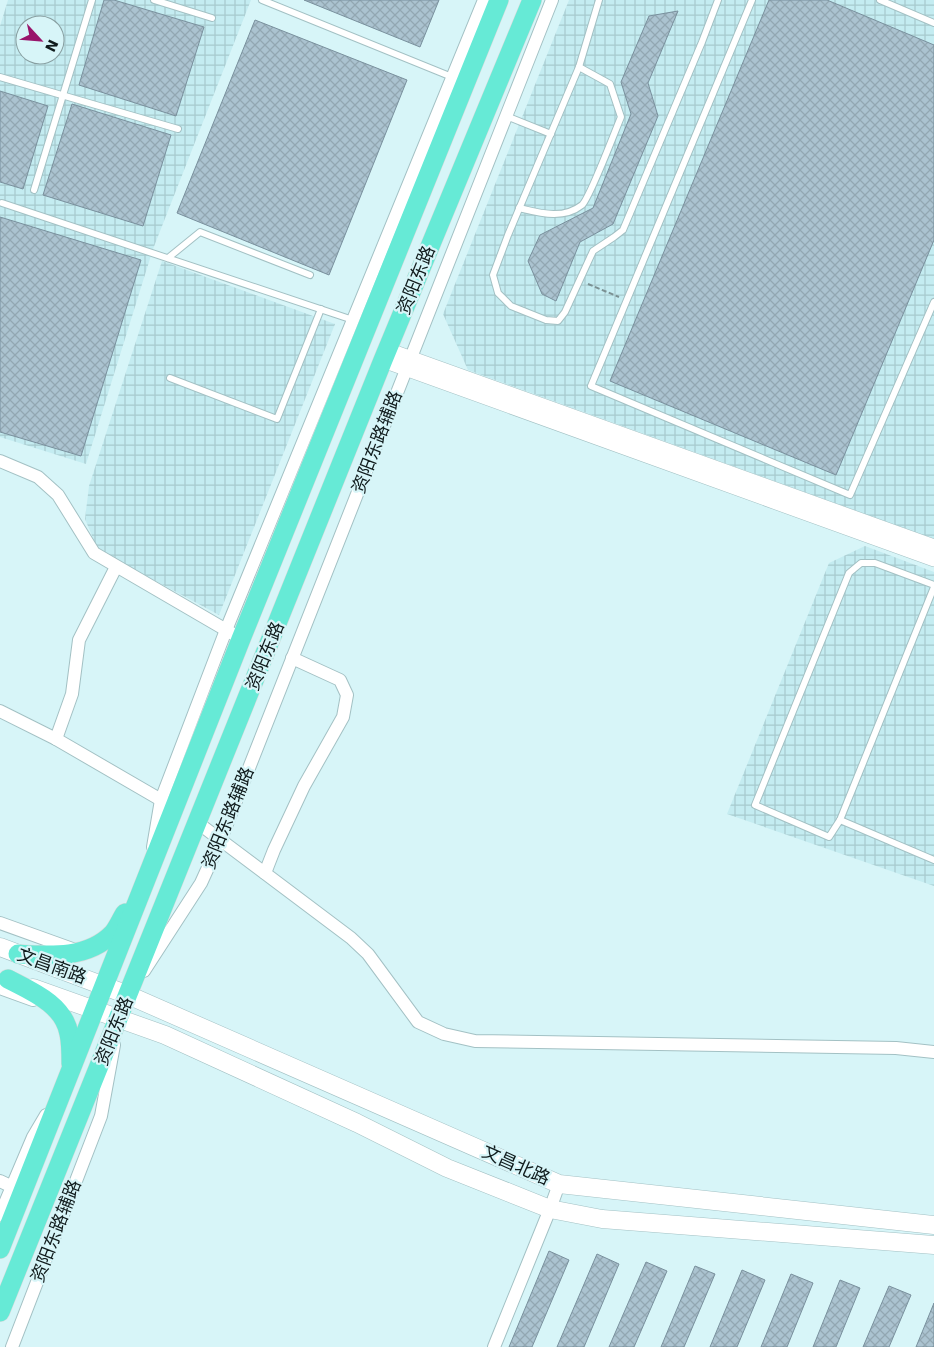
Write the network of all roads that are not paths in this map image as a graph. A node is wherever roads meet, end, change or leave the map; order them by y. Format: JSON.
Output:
{"nodes":[{"id":1,"x":92,"y":0,"type":"edge"},
{"id":2,"x":154,"y":0,"type":"edge"},
{"id":3,"x":262,"y":0,"type":"edge"},
{"id":4,"x":484,"y":0,"type":"edge"},
{"id":5,"x":499,"y":0,"type":"edge"},
{"id":6,"x":532,"y":0,"type":"edge"},
{"id":7,"x":552,"y":0,"type":"edge"},
{"id":8,"x":599,"y":0,"type":"edge"},
{"id":9,"x":718,"y":0,"type":"edge"},
{"id":10,"x":752,"y":0,"type":"edge"},
{"id":11,"x":880,"y":0,"type":"edge"},
{"id":12,"x":212,"y":18,"type":"dead end"},
{"id":13,"x":934,"y":23,"type":"edge"},
{"id":14,"x":579,"y":67,"type":"junction"},
{"id":15,"x":0,"y":77,"type":"edge"},
{"id":16,"x":459,"y":80,"type":"junction"},
{"id":17,"x":62,"y":95,"type":"junction"},
{"id":18,"x":487,"y":109,"type":"junction"},
{"id":19,"x":506,"y":116,"type":"junction"},
{"id":20,"x":178,"y":128,"type":"dead end"},
{"id":21,"x":551,"y":134,"type":"junction"},
{"id":22,"x":34,"y":190,"type":"dead end"},
{"id":23,"x":2,"y":203,"type":"dead end"},
{"id":24,"x":519,"y":208,"type":"junction"},
{"id":25,"x":168,"y":258,"type":"junction"},
{"id":26,"x":310,"y":275,"type":"dead end"},
{"id":27,"x":934,"y":302,"type":"edge"},
{"id":28,"x":321,"y":309,"type":"junction"},
{"id":29,"x":360,"y":323,"type":"junction"},
{"id":30,"x":385,"y":355,"type":"junction"},
{"id":31,"x":407,"y":363,"type":"junction"},
{"id":32,"x":170,"y":378,"type":"dead end"},
{"id":33,"x":0,"y":461,"type":"edge"},
{"id":34,"x":934,"y":547,"type":"edge"},
{"id":35,"x":934,"y":559,"type":"edge"},
{"id":36,"x":116,"y":567,"type":"junction"},
{"id":37,"x":934,"y":586,"type":"edge"},
{"id":38,"x":234,"y":634,"type":"junction"},
{"id":39,"x":292,"y":658,"type":"junction"},
{"id":40,"x":0,"y":711,"type":"edge"},
{"id":41,"x":56,"y":739,"type":"junction"},
{"id":42,"x":168,"y":804,"type":"junction"},
{"id":43,"x":840,"y":820,"type":"junction"},
{"id":44,"x":198,"y":823,"type":"junction"},
{"id":45,"x":221,"y":840,"type":"junction"},
{"id":46,"x":934,"y":860,"type":"edge"},
{"id":47,"x":265,"y":873,"type":"junction"},
{"id":48,"x":147,"y":878,"type":"junction"},
{"id":49,"x":0,"y":923,"type":"edge"},
{"id":50,"x":0,"y":947,"type":"edge"},
{"id":51,"x":81,"y":952,"type":"junction"},
{"id":52,"x":18,"y":954,"type":"junction"},
{"id":53,"x":3,"y":981,"type":"edge"},
{"id":54,"x":105,"y":985,"type":"junction"},
{"id":55,"x":128,"y":995,"type":"junction"},
{"id":56,"x":95,"y":1010,"type":"junction"},
{"id":57,"x":119,"y":1018,"type":"junction"},
{"id":58,"x":934,"y":1052,"type":"edge"},
{"id":59,"x":72,"y":1069,"type":"junction"},
{"id":60,"x":559,"y":1184,"type":"junction"},
{"id":61,"x":12,"y":1186,"type":"edge"},
{"id":62,"x":550,"y":1209,"type":"junction"},
{"id":63,"x":0,"y":1215,"type":"edge"},
{"id":64,"x":934,"y":1225,"type":"edge"},
{"id":65,"x":934,"y":1245,"type":"edge"},
{"id":66,"x":0,"y":1249,"type":"edge"},
{"id":67,"x":0,"y":1312,"type":"edge"},
{"id":68,"x":12,"y":1347,"type":"edge"},
{"id":69,"x":494,"y":1347,"type":"edge"}],
"edges":[{"from":1,"to":17,"type":"lane"},
{"from":2,"to":12,"type":"lane"},
{"from":3,"to":16,"type":"lane"},
{"from":4,"to":16,"type":"street"},
{"from":5,"to":16,"type":"main road","name":"资阳东路"},
{"from":6,"to":18,"type":"main road","name":"资阳东路"},
{"from":7,"to":19,"type":"street","name":"资阳东路辅路"},
{"from":8,"to":14,"type":"lane"},
{"from":9,"to":24,"type":"lane"},
{"from":10,"to":27,"type":"lane"},
{"from":11,"to":13,"type":"lane"},
{"from":14,"to":21,"type":"lane"},
{"from":14,"to":24,"type":"lane"},
{"from":15,"to":17,"type":"lane"},
{"from":16,"to":29,"type":"main road","name":"资阳东路"},
{"from":17,"to":20,"type":"lane"},
{"from":17,"to":22,"type":"lane"},
{"from":18,"to":19,"type":"street"},
{"from":18,"to":30,"type":"main road","name":"资阳东路"},
{"from":19,"to":21,"type":"lane"},
{"from":19,"to":31,"type":"street","name":"资阳东路辅路"},
{"from":21,"to":24,"type":"lane"},
{"from":23,"to":25,"type":"lane"},
{"from":25,"to":26,"type":"lane"},
{"from":25,"to":28,"type":"lane"},
{"from":28,"to":29,"type":"lane"},
{"from":28,"to":32,"type":"lane"},
{"from":29,"to":38,"type":"main road","name":"资阳东路"},
{"from":30,"to":31,"type":"street"},
{"from":30,"to":44,"type":"main road","name":"资阳东路"},
{"from":31,"to":34,"type":"street"},
{"from":31,"to":35,"type":"street"},
{"from":31,"to":39,"type":"street","name":"资阳东路辅路"},
{"from":33,"to":36,"type":"street"},
{"from":36,"to":38,"type":"street"},
{"from":36,"to":41,"type":"street"},
{"from":37,"to":43,"type":"lane"},
{"from":37,"to":43,"type":"lane"},
{"from":38,"to":42,"type":"main road","name":"资阳东路"},
{"from":39,"to":45,"type":"street","name":"资阳东路辅路"},
{"from":39,"to":47,"type":"street"},
{"from":40,"to":41,"type":"street"},
{"from":41,"to":42,"type":"street"},
{"from":42,"to":48,"type":"main road","name":"资阳东路"},
{"from":43,"to":46,"type":"lane"},
{"from":44,"to":45,"type":"street"},
{"from":44,"to":55,"type":"main road","name":"资阳东路"},
{"from":45,"to":47,"type":"street"},
{"from":45,"to":55,"type":"street","name":"资阳东路辅路"},
{"from":47,"to":58,"type":"street"},
{"from":48,"to":51,"type":"main road"},
{"from":48,"to":54,"type":"main road","name":"资阳东路"},
{"from":49,"to":51,"type":"street"},
{"from":50,"to":52,"type":"main road","name":"文昌南路"},
{"from":51,"to":52,"type":"main road"},
{"from":52,"to":54,"type":"main road","name":"文昌南路"},
{"from":53,"to":56,"type":"main road","name":"文昌南路"},
{"from":53,"to":59,"type":"main road"},
{"from":54,"to":55,"type":"main road","name":"文昌南路"},
{"from":54,"to":56,"type":"main road","name":"资阳东路"},
{"from":55,"to":57,"type":"main road","name":"资阳东路"},
{"from":55,"to":60,"type":"main road","name":"文昌北路"},
{"from":56,"to":57,"type":"main road","name":"文昌南路"},
{"from":56,"to":59,"type":"main road","name":"资阳东路"},
{"from":57,"to":62,"type":"main road","name":"文昌南路"},
{"from":57,"to":67,"type":"main road","name":"资阳东路"},
{"from":57,"to":68,"type":"street","name":"资阳东路辅路"},
{"from":59,"to":61,"type":"main road","name":"资阳东路"},
{"from":60,"to":62,"type":"street"},
{"from":60,"to":64,"type":"main road","name":"文昌北路"},
{"from":61,"to":63,"type":"street"},
{"from":61,"to":66,"type":"main road","name":"资阳东路"},
{"from":62,"to":65,"type":"main road","name":"文昌南路"},
{"from":62,"to":69,"type":"street"}]}
